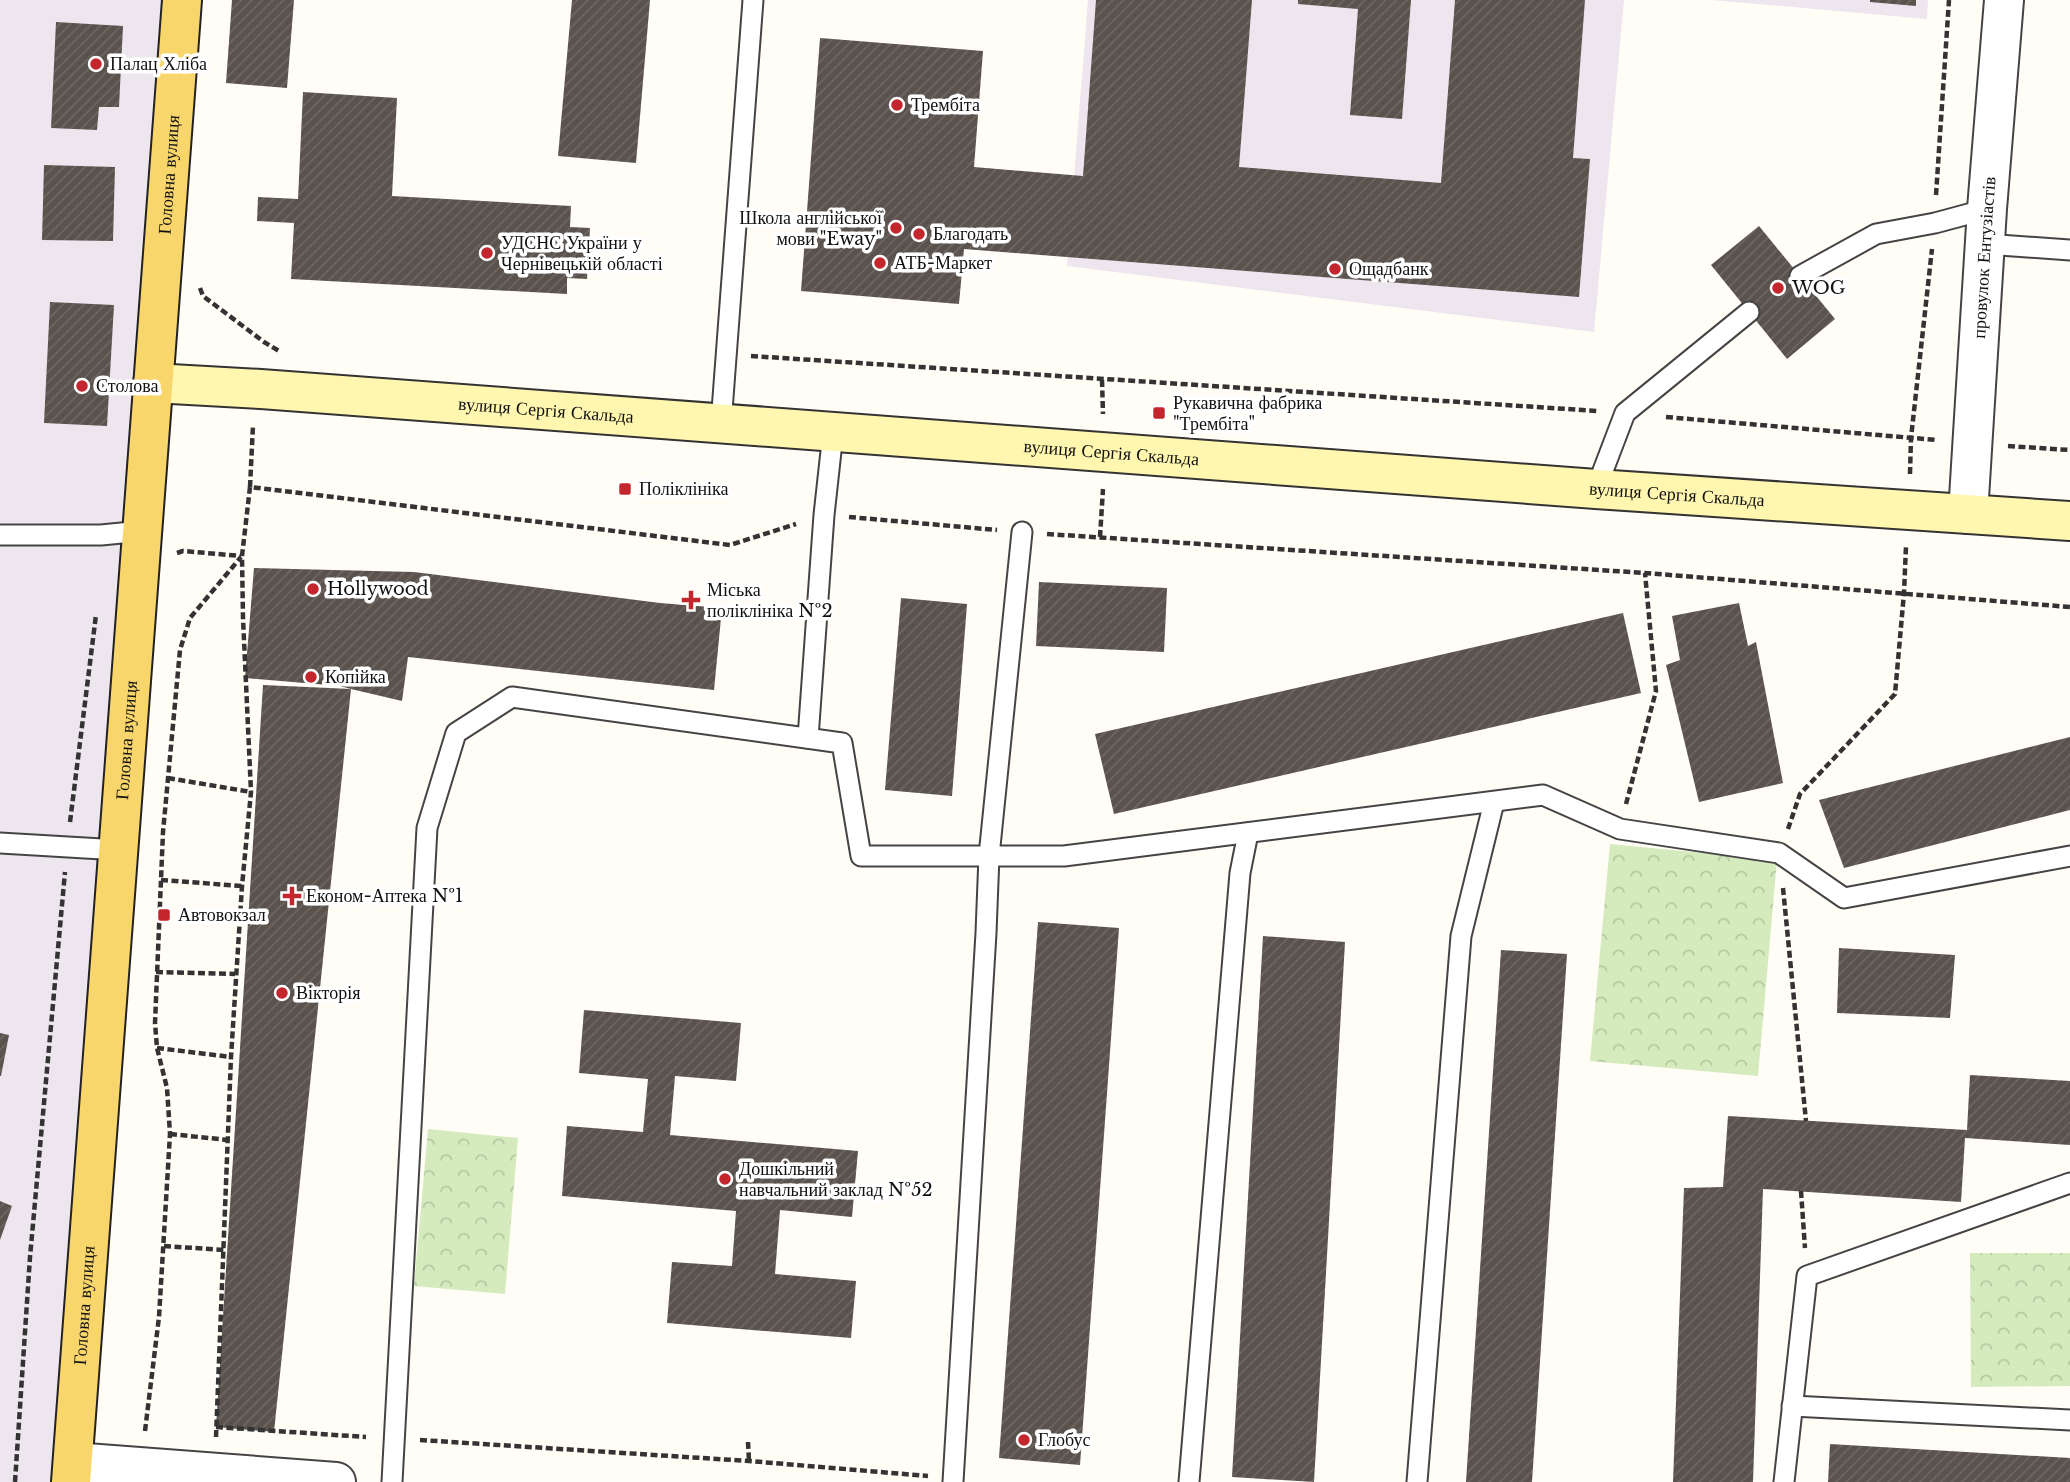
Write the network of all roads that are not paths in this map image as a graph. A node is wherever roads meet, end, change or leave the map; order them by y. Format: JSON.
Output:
{"nodes":[{"id":1,"x":182,"y":0,"type":"edge"},
{"id":2,"x":753,"y":0,"type":"edge"},
{"id":3,"x":2004,"y":0,"type":"edge"},
{"id":4,"x":1986,"y":227,"type":"junction"},
{"id":5,"x":2070,"y":250,"type":"edge"},
{"id":6,"x":1800,"y":276,"type":"dead end"},
{"id":7,"x":1749,"y":312,"type":"dead end"},
{"id":8,"x":153,"y":383,"type":"junction"},
{"id":9,"x":721,"y":424,"type":"junction"},
{"id":10,"x":833,"y":433,"type":"junction"},
{"id":11,"x":1596,"y":489,"type":"junction"},
{"id":12,"x":1968,"y":514,"type":"junction"},
{"id":13,"x":2070,"y":521,"type":"edge"},
{"id":14,"x":142,"y":531,"type":"junction"},
{"id":15,"x":1022,"y":532,"type":"road end"},
{"id":16,"x":0,"y":535,"type":"edge"},
{"id":17,"x":808,"y":738,"type":"junction"},
{"id":18,"x":1494,"y":802,"type":"junction"},
{"id":19,"x":1248,"y":832,"type":"junction"},
{"id":20,"x":0,"y":843,"type":"edge"},
{"id":21,"x":118,"y":850,"type":"junction"},
{"id":22,"x":989,"y":856,"type":"junction"},
{"id":23,"x":2070,"y":856,"type":"edge"},
{"id":24,"x":2070,"y":1183,"type":"edge"},
{"id":25,"x":1792,"y":1406,"type":"junction"},
{"id":26,"x":2070,"y":1420,"type":"edge"},
{"id":27,"x":72,"y":1472,"type":"edge"},
{"id":28,"x":953,"y":1480,"type":"edge"},
{"id":29,"x":335,"y":1482,"type":"edge"},
{"id":30,"x":392,"y":1482,"type":"edge"},
{"id":31,"x":1189,"y":1482,"type":"edge"},
{"id":32,"x":1417,"y":1482,"type":"edge"},
{"id":33,"x":1784,"y":1482,"type":"edge"}],
"edges":[{"from":1,"to":8,"type":"main road","name":"Головна вулиця"},
{"from":2,"to":9,"type":"lane"},
{"from":3,"to":4,"type":"street","name":"провулок Ентузіастів"},
{"from":4,"to":5,"type":"lane"},
{"from":4,"to":6,"type":"lane"},
{"from":4,"to":12,"type":"street","name":"провулок Ентузіастів"},
{"from":7,"to":11,"type":"lane"},
{"from":8,"to":9,"type":"main road","name":"вулиця Сергія Скальда"},
{"from":8,"to":14,"type":"main road","name":"Головна вулиця"},
{"from":9,"to":10,"type":"main road","name":"вулиця Сергія Скальда"},
{"from":10,"to":11,"type":"main road","name":"вулиця Сергія Скальда"},
{"from":10,"to":17,"type":"lane"},
{"from":11,"to":12,"type":"main road","name":"вулиця Сергія Скальда"},
{"from":12,"to":13,"type":"main road","name":"вулиця Сергія Скальда"},
{"from":14,"to":16,"type":"lane"},
{"from":14,"to":21,"type":"main road","name":"Головна вулиця"},
{"from":15,"to":22,"type":"lane"},
{"from":17,"to":22,"type":"lane"},
{"from":17,"to":30,"type":"lane"},
{"from":18,"to":19,"type":"lane"},
{"from":18,"to":23,"type":"lane"},
{"from":18,"to":32,"type":"lane"},
{"from":19,"to":22,"type":"lane"},
{"from":19,"to":31,"type":"lane"},
{"from":20,"to":21,"type":"lane"},
{"from":21,"to":27,"type":"main road","name":"Головна вулиця"},
{"from":22,"to":28,"type":"lane"},
{"from":24,"to":25,"type":"lane"},
{"from":25,"to":26,"type":"lane"},
{"from":25,"to":33,"type":"lane"},
{"from":27,"to":29,"type":"street"}]}
